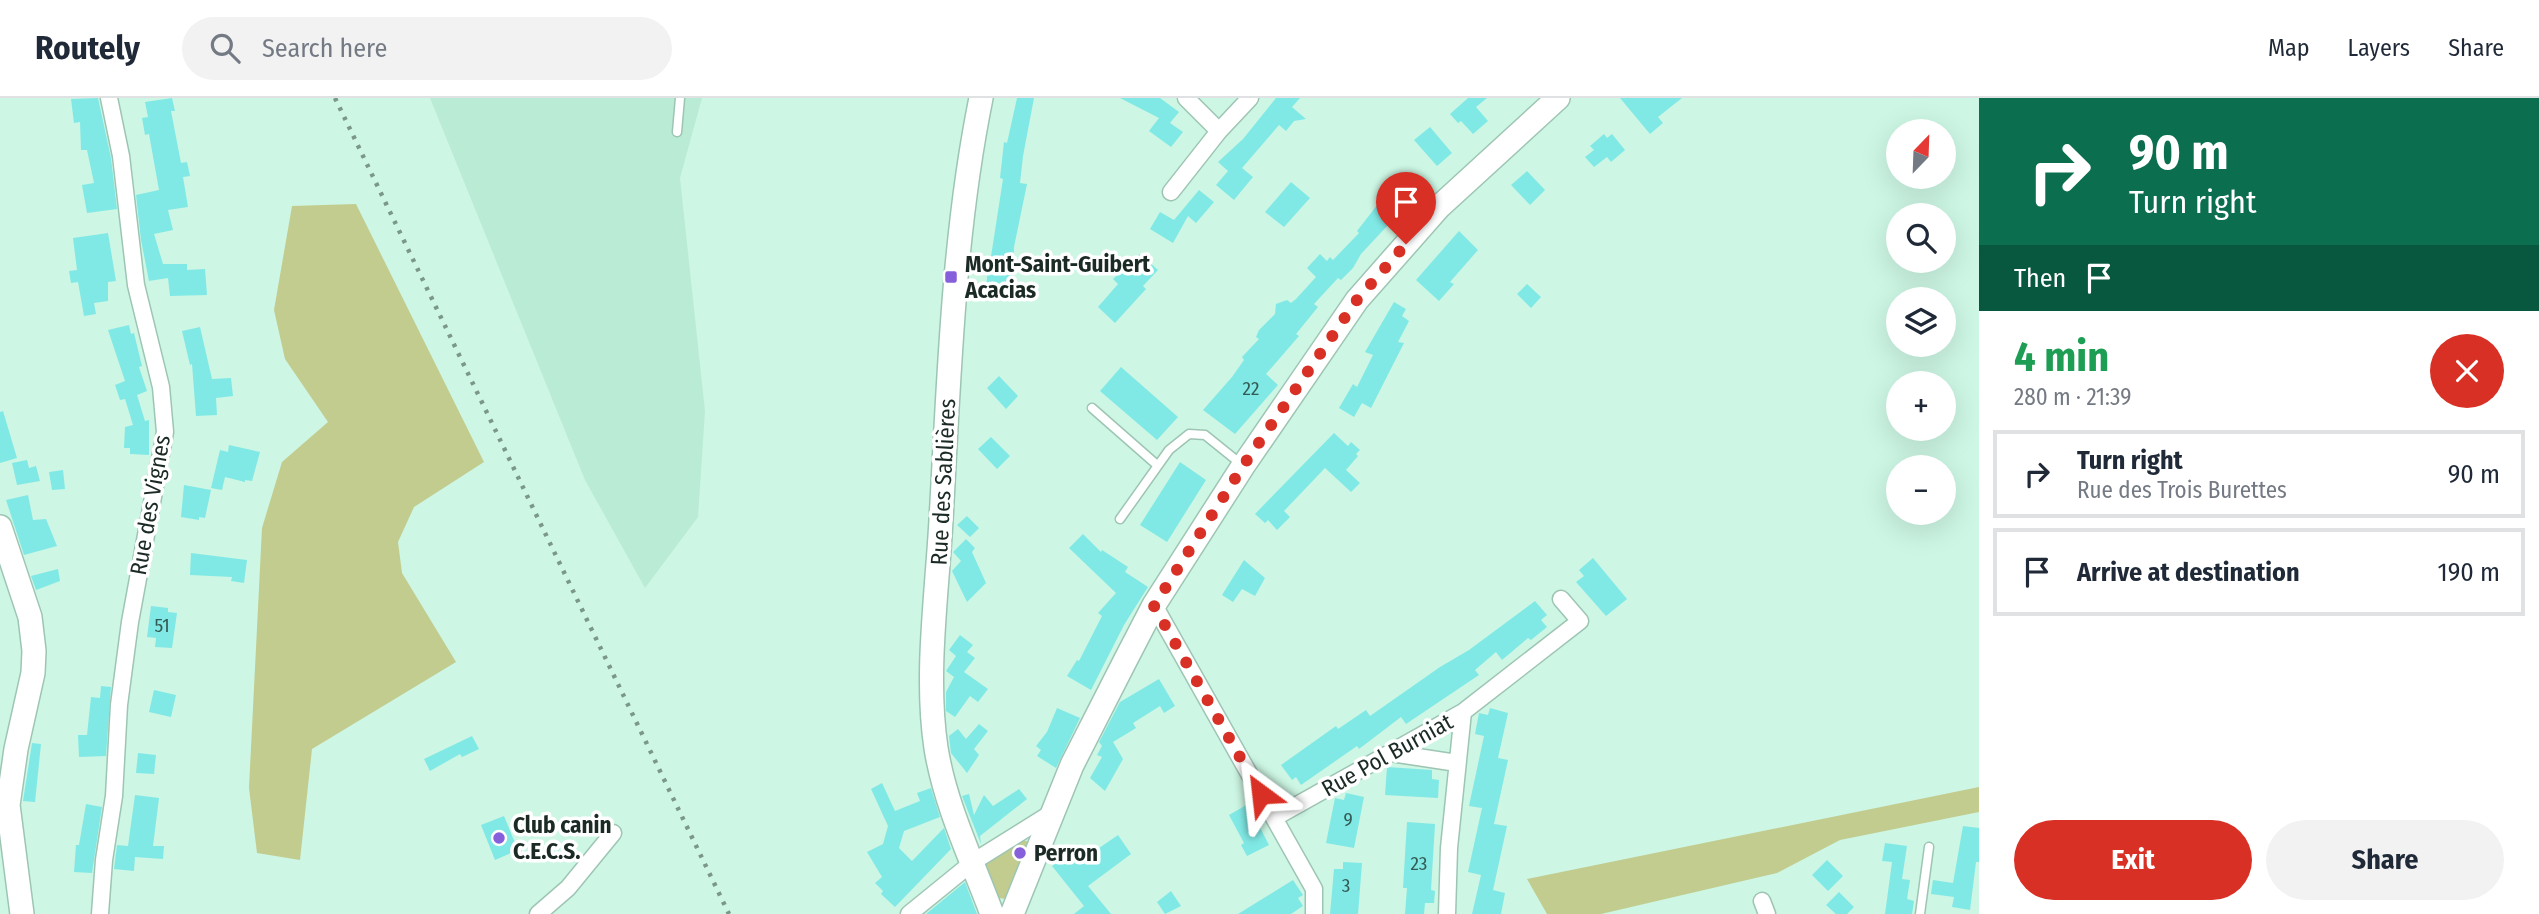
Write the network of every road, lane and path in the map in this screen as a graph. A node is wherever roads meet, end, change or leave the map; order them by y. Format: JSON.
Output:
{"nodes":[{"id":1,"x":109,"y":98,"type":"edge"},
{"id":2,"x":680,"y":98,"type":"edge"},
{"id":3,"x":981,"y":98,"type":"edge"},
{"id":4,"x":1186,"y":98,"type":"edge"},
{"id":5,"x":1250,"y":98,"type":"edge"},
{"id":6,"x":1558,"y":98,"type":"edge"},
{"id":7,"x":1219,"y":131,"type":"junction"},
{"id":8,"x":677,"y":132,"type":"dead end"},
{"id":9,"x":1171,"y":192,"type":"dead end"},
{"id":10,"x":1092,"y":408,"type":"dead end"},
{"id":11,"x":1157,"y":465,"type":"junction"},
{"id":12,"x":1243,"y":466,"type":"junction"},
{"id":13,"x":1120,"y":519,"type":"dead end"},
{"id":14,"x":0,"y":527,"type":"edge"},
{"id":15,"x":1561,"y":599,"type":"dead end"},
{"id":16,"x":1154,"y":606,"type":"junction"},
{"id":17,"x":1463,"y":712,"type":"junction"},
{"id":18,"x":1391,"y":753,"type":"junction"},
{"id":19,"x":1457,"y":763,"type":"junction"},
{"id":20,"x":1053,"y":812,"type":"junction"},
{"id":21,"x":1274,"y":818,"type":"junction"},
{"id":22,"x":5,"y":819,"type":"edge"},
{"id":23,"x":613,"y":833,"type":"dead end"},
{"id":24,"x":1929,"y":847,"type":"dead end"},
{"id":25,"x":973,"y":862,"type":"junction"},
{"id":26,"x":22,"y":914,"type":"edge"},
{"id":27,"x":100,"y":914,"type":"edge"},
{"id":28,"x":538,"y":914,"type":"edge"},
{"id":29,"x":909,"y":914,"type":"edge"},
{"id":30,"x":992,"y":914,"type":"edge"},
{"id":31,"x":1012,"y":914,"type":"edge"},
{"id":32,"x":1314,"y":914,"type":"edge"},
{"id":33,"x":1447,"y":914,"type":"edge"},
{"id":34,"x":1920,"y":914,"type":"edge"}],
"edges":[{"from":1,"to":27,"type":"street","name":"Rue des Vignes"},
{"from":2,"to":8,"type":"lane"},
{"from":3,"to":25,"type":"street","name":"Rue des Sablières"},
{"from":4,"to":7,"type":"street"},
{"from":5,"to":7,"type":"street"},
{"from":6,"to":12,"type":"street"},
{"from":7,"to":9,"type":"street"},
{"from":10,"to":11,"type":"lane"},
{"from":11,"to":12,"type":"lane"},
{"from":11,"to":13,"type":"lane"},
{"from":12,"to":16,"type":"street"},
{"from":14,"to":22,"type":"street"},
{"from":15,"to":17,"type":"street","name":"Rue Pol Burniat"},
{"from":16,"to":20,"type":"street"},
{"from":16,"to":21,"type":"street"},
{"from":17,"to":18,"type":"street","name":"Rue Pol Burniat"},
{"from":17,"to":19,"type":"street","name":"Rue Pol Burniat"},
{"from":18,"to":19,"type":"street"},
{"from":18,"to":21,"type":"street","name":"Rue Pol Burniat"},
{"from":19,"to":33,"type":"street","name":"Rue Pol Burniat"},
{"from":20,"to":25,"type":"street"},
{"from":20,"to":31,"type":"street"},
{"from":21,"to":32,"type":"street"},
{"from":22,"to":26,"type":"street"},
{"from":23,"to":28,"type":"street"},
{"from":24,"to":34,"type":"lane"},
{"from":25,"to":29,"type":"street"},
{"from":25,"to":30,"type":"street","name":"Rue des Sablières"}]}
